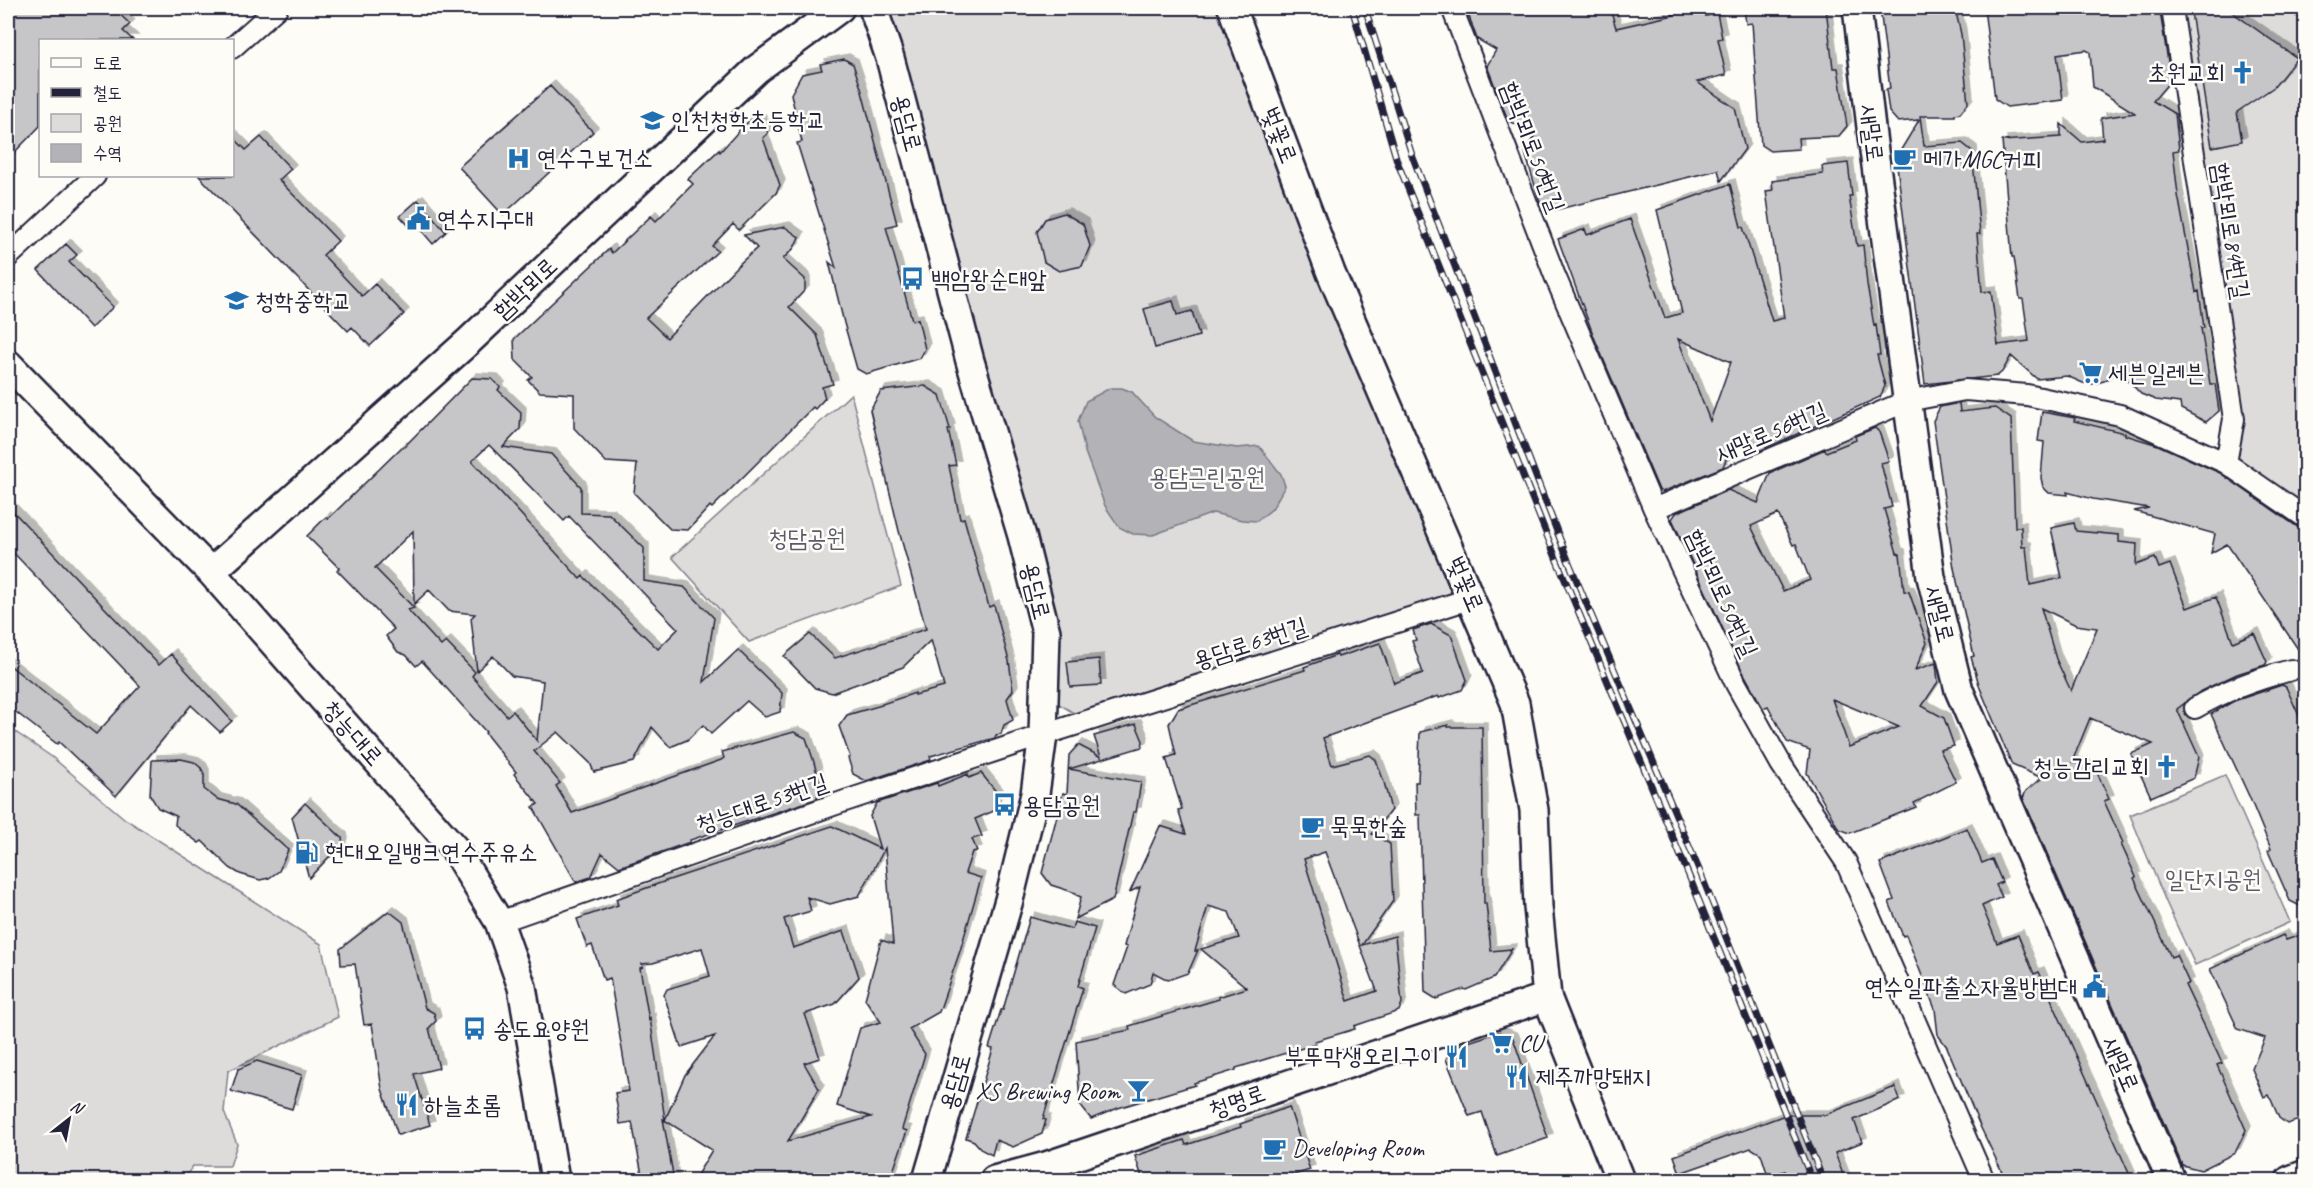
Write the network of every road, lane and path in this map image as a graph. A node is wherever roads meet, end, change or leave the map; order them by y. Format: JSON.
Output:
{"nodes":[{"id":1,"x":277,"y":8,"type":"edge"},
{"id":2,"x":840,"y":8,"type":"edge"},
{"id":3,"x":873,"y":8,"type":"edge"},
{"id":4,"x":1232,"y":8,"type":"edge"},
{"id":5,"x":1452,"y":8,"type":"edge"},
{"id":6,"x":1857,"y":8,"type":"edge"},
{"id":7,"x":2172,"y":8,"type":"edge"},
{"id":8,"x":234,"y":46,"type":"edge"},
{"id":9,"x":94,"y":177,"type":"edge"},
{"id":10,"x":8,"y":257,"type":"edge"},
{"id":11,"x":8,"y":364,"type":"edge"},
{"id":12,"x":1907,"y":401,"type":"junction"},
{"id":13,"x":2226,"y":463,"type":"junction"},
{"id":14,"x":1654,"y":509,"type":"junction"},
{"id":15,"x":2306,"y":518,"type":"edge"},
{"id":16,"x":211,"y":572,"type":"junction"},
{"id":17,"x":1472,"y":598,"type":"junction"},
{"id":18,"x":2291,"y":670,"type":"dead end"},
{"id":19,"x":2195,"y":708,"type":"dead end"},
{"id":20,"x":1043,"y":735,"type":"junction"},
{"id":21,"x":500,"y":922,"type":"junction"},
{"id":22,"x":1547,"y":997,"type":"junction"},
{"id":23,"x":2306,"y":1174,"type":"edge"},
{"id":24,"x":555,"y":1180,"type":"edge"},
{"id":25,"x":927,"y":1180,"type":"edge"},
{"id":26,"x":994,"y":1180,"type":"edge"},
{"id":27,"x":1620,"y":1180,"type":"edge"},
{"id":28,"x":1984,"y":1180,"type":"edge"},
{"id":29,"x":2171,"y":1180,"type":"edge"},
{"id":30,"x":2290,"y":1180,"type":"edge"}],
"edges":[{"from":1,"to":8,"type":"street"},
{"from":2,"to":16,"type":"street","name":"함박뫼로"},
{"from":3,"to":20,"type":"street","name":"용담로"},
{"from":4,"to":17,"type":"street","name":"벚꽃로"},
{"from":5,"to":14,"type":"street","name":"함박뫼로50번길"},
{"from":6,"to":12,"type":"street","name":"새말로"},
{"from":7,"to":13,"type":"street","name":"함박뫼로84번길"},
{"from":9,"to":10,"type":"street"},
{"from":11,"to":16,"type":"street","name":"청능대로"},
{"from":12,"to":13,"type":"street","name":"새말로56번길"},
{"from":12,"to":14,"type":"street","name":"새말로56번길"},
{"from":12,"to":29,"type":"street","name":"새말로"},
{"from":13,"to":15,"type":"street","name":"새말로56번길"},
{"from":14,"to":28,"type":"street","name":"함박뫼로50번길"},
{"from":16,"to":21,"type":"street","name":"청능대로"},
{"from":17,"to":20,"type":"street","name":"용담로63번길"},
{"from":17,"to":22,"type":"street","name":"벚꽃로"},
{"from":18,"to":19,"type":"street"},
{"from":20,"to":21,"type":"street","name":"청능대로53번길"},
{"from":20,"to":25,"type":"street","name":"용담로"},
{"from":21,"to":24,"type":"street","name":"청능대로"},
{"from":22,"to":26,"type":"street","name":"청명로"},
{"from":22,"to":27,"type":"street","name":"벚꽃로"},
{"from":23,"to":30,"type":"street"}]}
